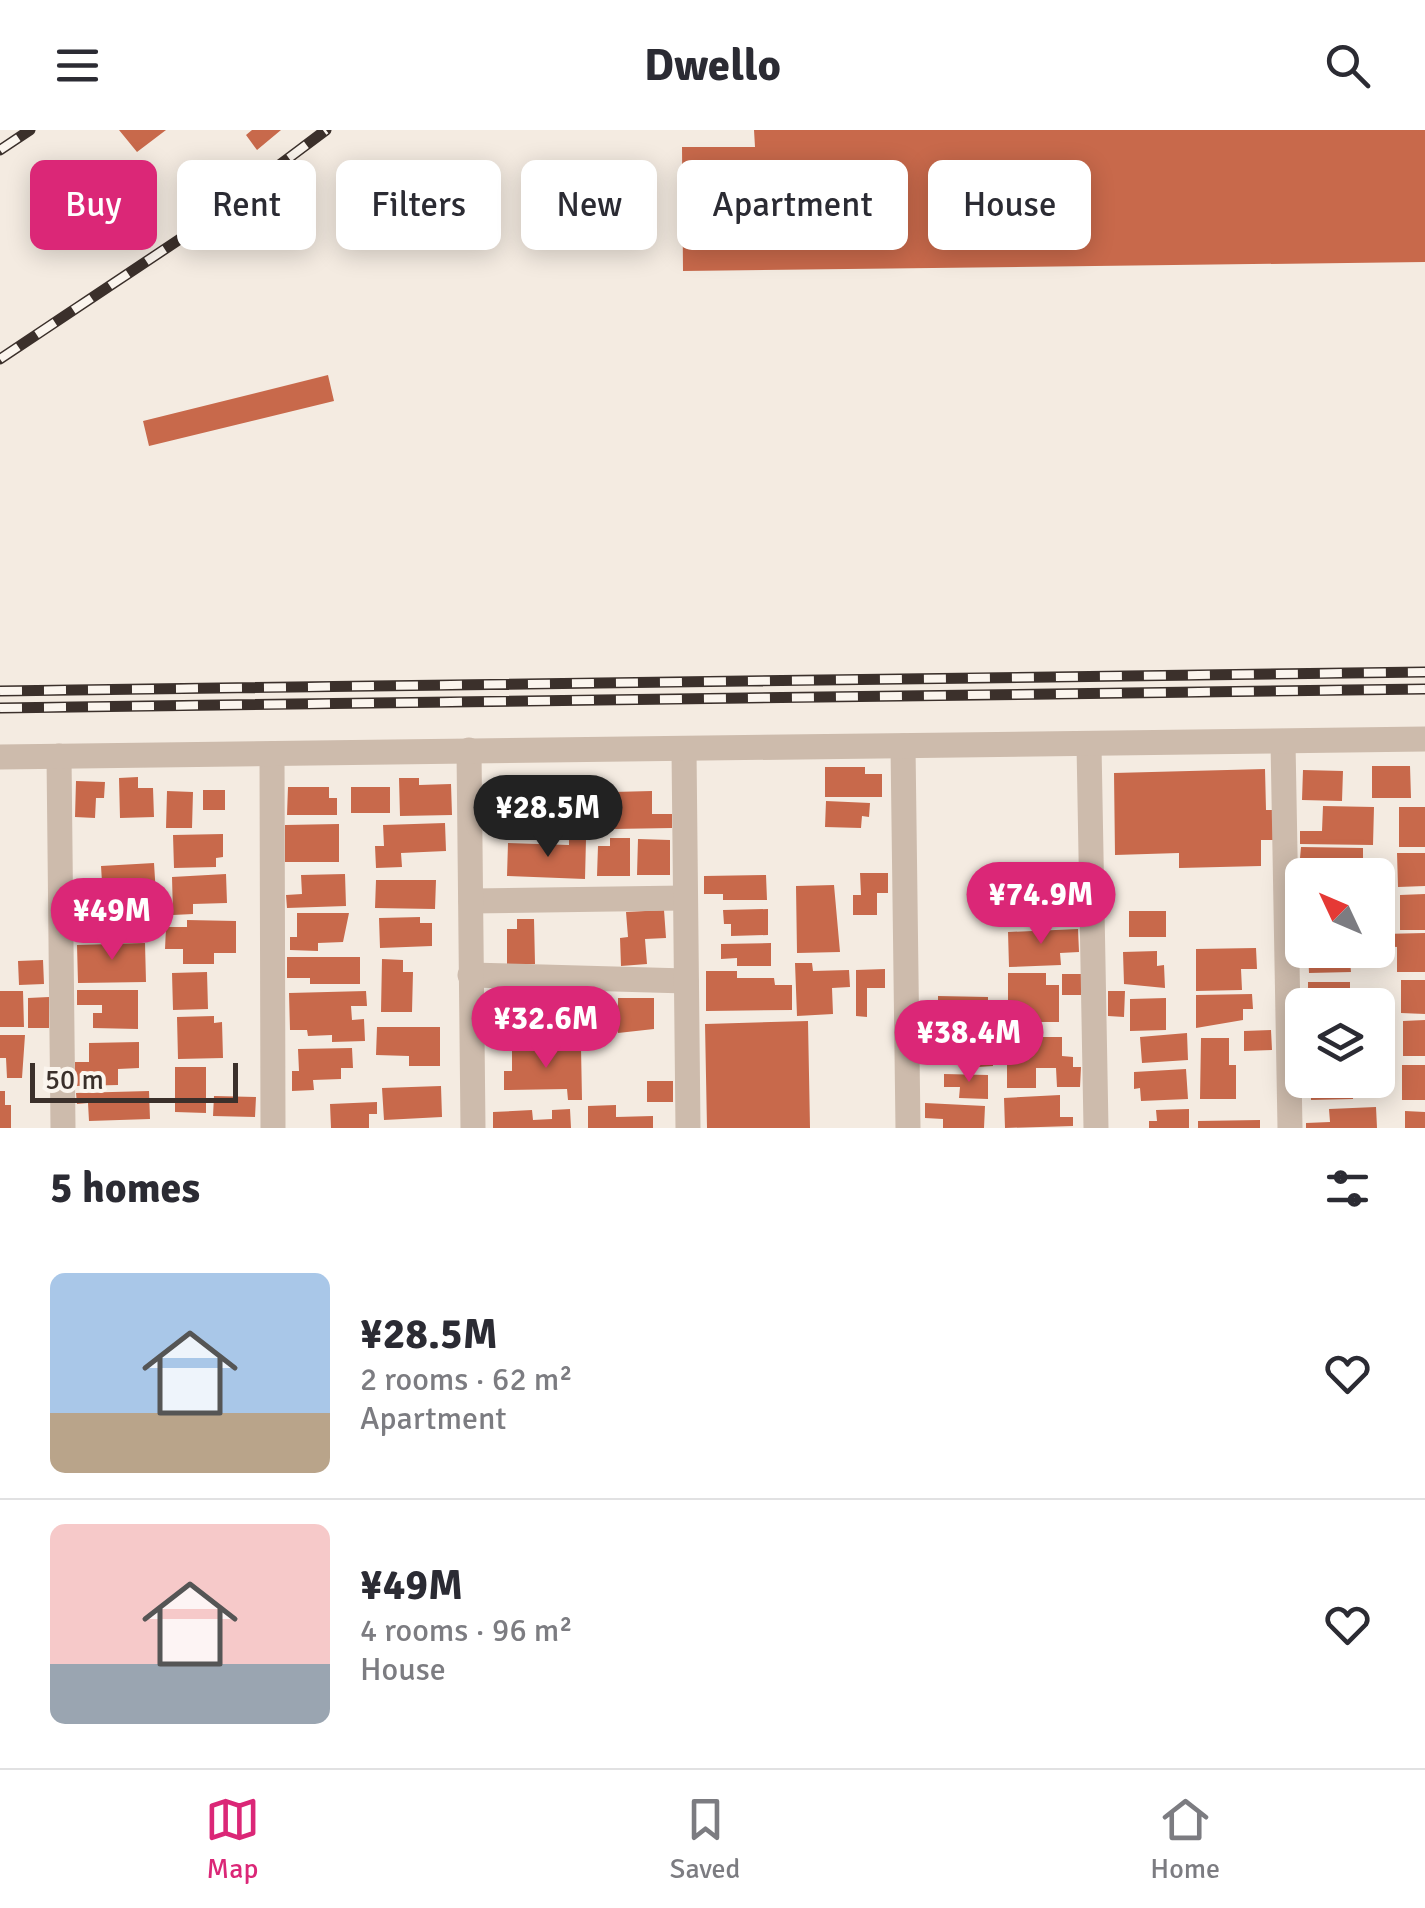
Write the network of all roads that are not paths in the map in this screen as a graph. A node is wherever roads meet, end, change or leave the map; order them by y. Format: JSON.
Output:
{"nodes":[{"id":1,"x":1425,"y":739,"type":"edge"},
{"id":2,"x":1283,"y":742,"type":"junction"},
{"id":3,"x":1088,"y":745,"type":"junction"},
{"id":4,"x":904,"y":746,"type":"junction"},
{"id":5,"x":469,"y":750,"type":"junction"},
{"id":6,"x":684,"y":750,"type":"junction"},
{"id":7,"x":272,"y":754,"type":"junction"},
{"id":8,"x":0,"y":756,"type":"edge"},
{"id":9,"x":59,"y":756,"type":"junction"},
{"id":10,"x":684,"y":898,"type":"junction"},
{"id":11,"x":472,"y":901,"type":"junction"},
{"id":12,"x":470,"y":975,"type":"junction"},
{"id":13,"x":686,"y":981,"type":"junction"},
{"id":14,"x":62,"y":1128,"type":"edge"},
{"id":15,"x":274,"y":1128,"type":"edge"},
{"id":16,"x":473,"y":1128,"type":"edge"},
{"id":17,"x":688,"y":1128,"type":"edge"},
{"id":18,"x":908,"y":1128,"type":"edge"},
{"id":19,"x":1096,"y":1128,"type":"edge"},
{"id":20,"x":1290,"y":1128,"type":"edge"}],
"edges":[{"from":1,"to":2,"type":"street"},
{"from":2,"to":3,"type":"street"},
{"from":2,"to":20,"type":"street"},
{"from":3,"to":4,"type":"street"},
{"from":3,"to":19,"type":"street"},
{"from":4,"to":6,"type":"street"},
{"from":4,"to":18,"type":"street"},
{"from":5,"to":6,"type":"street"},
{"from":5,"to":7,"type":"street"},
{"from":5,"to":11,"type":"street"},
{"from":6,"to":10,"type":"street"},
{"from":7,"to":9,"type":"street"},
{"from":7,"to":15,"type":"street"},
{"from":8,"to":9,"type":"street"},
{"from":9,"to":14,"type":"street"},
{"from":10,"to":11,"type":"street"},
{"from":10,"to":13,"type":"street"},
{"from":11,"to":12,"type":"street"},
{"from":12,"to":13,"type":"street"},
{"from":12,"to":16,"type":"street"},
{"from":13,"to":17,"type":"street"}]}
